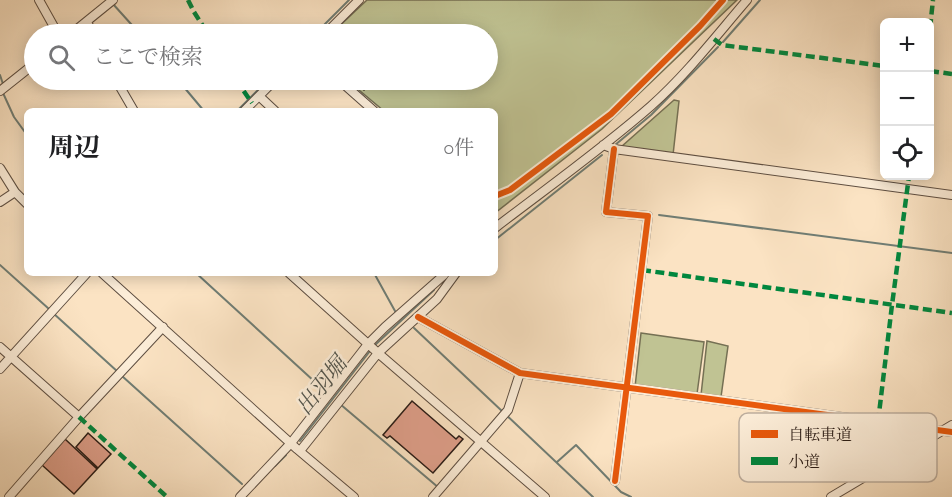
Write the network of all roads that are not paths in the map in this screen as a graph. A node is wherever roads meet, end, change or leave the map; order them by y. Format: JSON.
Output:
{"nodes":[{"id":1,"x":39,"y":0,"type":"edge"},
{"id":2,"x":113,"y":0,"type":"edge"},
{"id":3,"x":359,"y":0,"type":"edge"},
{"id":4,"x":747,"y":0,"type":"edge"},
{"id":5,"x":87,"y":22,"type":"joint"},
{"id":6,"x":52,"y":24,"type":"edge"},
{"id":7,"x":84,"y":24,"type":"edge"},
{"id":8,"x":335,"y":24,"type":"edge"},
{"id":9,"x":24,"y":72,"type":"edge"},
{"id":10,"x":122,"y":90,"type":"edge"},
{"id":11,"x":265,"y":90,"type":"edge"},
{"id":12,"x":350,"y":90,"type":"edge"},
{"id":13,"x":0,"y":91,"type":"edge"},
{"id":14,"x":259,"y":96,"type":"junction"},
{"id":15,"x":132,"y":108,"type":"edge"},
{"id":16,"x":247,"y":108,"type":"edge"},
{"id":17,"x":272,"y":108,"type":"edge"},
{"id":18,"x":371,"y":108,"type":"edge"},
{"id":19,"x":603,"y":145,"type":"junction"},
{"id":20,"x":614,"y":149,"type":"junction"},
{"id":21,"x":0,"y":168,"type":"edge"},
{"id":22,"x":15,"y":192,"type":"junction"},
{"id":23,"x":952,"y":195,"type":"edge"},
{"id":24,"x":24,"y":201,"type":"edge"},
{"id":25,"x":0,"y":202,"type":"edge"},
{"id":26,"x":498,"y":226,"type":"edge"},
{"id":27,"x":84,"y":276,"type":"edge"},
{"id":28,"x":105,"y":276,"type":"edge"},
{"id":29,"x":292,"y":276,"type":"edge"},
{"id":30,"x":446,"y":276,"type":"edge"},
{"id":31,"x":418,"y":317,"type":"junction"},
{"id":32,"x":163,"y":327,"type":"junction"},
{"id":33,"x":368,"y":344,"type":"junction"},
{"id":34,"x":0,"y":347,"type":"edge"},
{"id":35,"x":378,"y":353,"type":"junction"},
{"id":36,"x":11,"y":357,"type":"junction"},
{"id":37,"x":0,"y":369,"type":"edge"},
{"id":38,"x":520,"y":373,"type":"junction"},
{"id":39,"x":627,"y":389,"type":"junction"},
{"id":40,"x":810,"y":413,"type":"edge"},
{"id":41,"x":80,"y":417,"type":"junction"},
{"id":42,"x":952,"y":425,"type":"edge"},
{"id":43,"x":947,"y":431,"type":"edge"},
{"id":44,"x":291,"y":443,"type":"junction"},
{"id":45,"x":480,"y":443,"type":"junction"},
{"id":46,"x":300,"y":452,"type":"junction"},
{"id":47,"x":615,"y":481,"type":"dead end"},
{"id":48,"x":857,"y":482,"type":"edge"},
{"id":49,"x":9,"y":497,"type":"edge"},
{"id":50,"x":240,"y":497,"type":"edge"},
{"id":51,"x":354,"y":497,"type":"edge"},
{"id":52,"x":433,"y":497,"type":"edge"},
{"id":53,"x":545,"y":497,"type":"edge"},
{"id":54,"x":831,"y":497,"type":"edge"}],
"edges":[{"from":1,"to":6,"type":"street"},
{"from":2,"to":5,"type":"street"},
{"from":3,"to":8,"type":"street"},
{"from":4,"to":19,"type":"street"},
{"from":5,"to":7,"type":"street"},
{"from":9,"to":13,"type":"street"},
{"from":10,"to":15,"type":"street"},
{"from":11,"to":14,"type":"street"},
{"from":12,"to":18,"type":"street"},
{"from":14,"to":16,"type":"street"},
{"from":14,"to":17,"type":"street"},
{"from":19,"to":20,"type":"street"},
{"from":19,"to":26,"type":"street"},
{"from":20,"to":23,"type":"street"},
{"from":20,"to":39,"type":"street"},
{"from":21,"to":22,"type":"street"},
{"from":22,"to":24,"type":"street"},
{"from":22,"to":25,"type":"street"},
{"from":27,"to":36,"type":"street"},
{"from":28,"to":32,"type":"street"},
{"from":29,"to":33,"type":"street"},
{"from":30,"to":31,"type":"street"},
{"from":30,"to":33,"type":"street"},
{"from":31,"to":35,"type":"street"},
{"from":31,"to":38,"type":"street"},
{"from":32,"to":41,"type":"street"},
{"from":32,"to":44,"type":"street"},
{"from":33,"to":35,"type":"street"},
{"from":33,"to":44,"type":"street"},
{"from":34,"to":36,"type":"street"},
{"from":35,"to":45,"type":"street"},
{"from":35,"to":46,"type":"street"},
{"from":36,"to":37,"type":"street"},
{"from":36,"to":41,"type":"street"},
{"from":38,"to":39,"type":"street"},
{"from":38,"to":45,"type":"street"},
{"from":39,"to":40,"type":"street"},
{"from":39,"to":47,"type":"street"},
{"from":41,"to":49,"type":"street"},
{"from":42,"to":43,"type":"street"},
{"from":44,"to":46,"type":"street"},
{"from":44,"to":50,"type":"street"},
{"from":45,"to":52,"type":"street"},
{"from":45,"to":53,"type":"street"},
{"from":46,"to":51,"type":"street"},
{"from":48,"to":54,"type":"street"}]}
